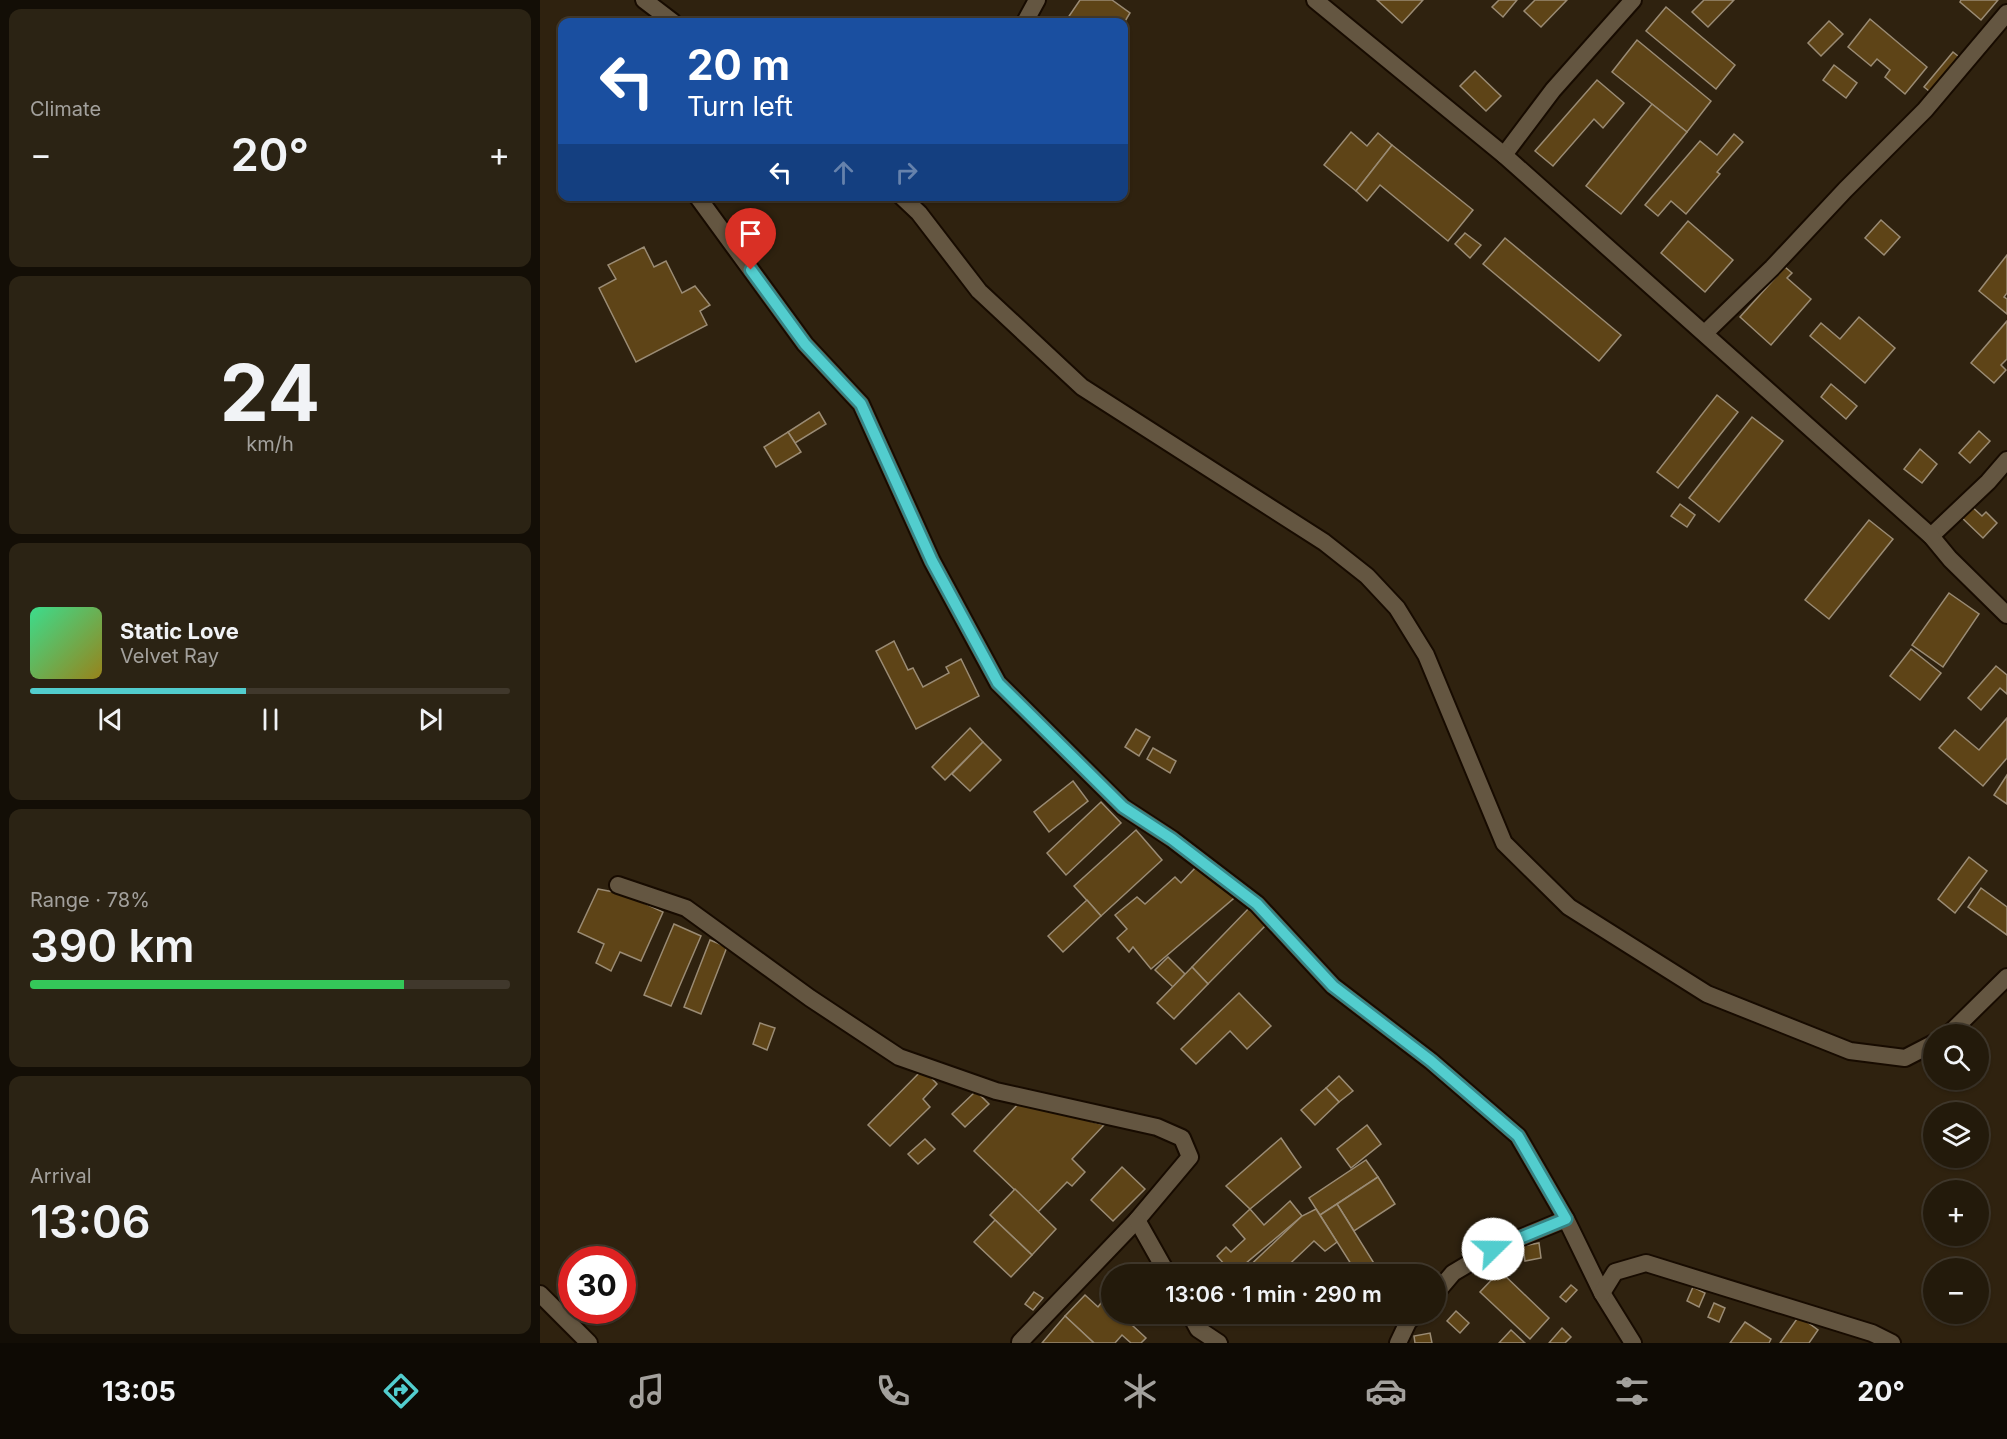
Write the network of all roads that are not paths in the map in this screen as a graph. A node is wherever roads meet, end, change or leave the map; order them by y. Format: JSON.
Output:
{"nodes":[{"id":1,"x":644,"y":0,"type":"edge"},
{"id":2,"x":1037,"y":0,"type":"edge"},
{"id":3,"x":1315,"y":0,"type":"edge"},
{"id":4,"x":1633,"y":0,"type":"edge"},
{"id":5,"x":2007,"y":13,"type":"edge"},
{"id":6,"x":668,"y":18,"type":"edge"},
{"id":7,"x":1027,"y":18,"type":"edge"},
{"id":8,"x":1504,"y":155,"type":"junction"},
{"id":9,"x":701,"y":201,"type":"edge"},
{"id":10,"x":907,"y":201,"type":"edge"},
{"id":11,"x":1705,"y":333,"type":"junction"},
{"id":12,"x":2007,"y":460,"type":"edge"},
{"id":13,"x":1931,"y":537,"type":"junction"},
{"id":14,"x":2007,"y":615,"type":"edge"},
{"id":15,"x":618,"y":885,"type":"dead end"},
{"id":16,"x":2007,"y":977,"type":"edge"},
{"id":17,"x":1959,"y":1024,"type":"edge"},
{"id":18,"x":1923,"y":1049,"type":"edge"},
{"id":19,"x":1566,"y":1219,"type":"junction"},
{"id":20,"x":1137,"y":1220,"type":"junction"},
{"id":21,"x":1162,"y":1264,"type":"edge"},
{"id":22,"x":1446,"y":1280,"type":"edge"},
{"id":23,"x":1602,"y":1293,"type":"junction"},
{"id":24,"x":540,"y":1294,"type":"edge"},
{"id":25,"x":1195,"y":1324,"type":"edge"},
{"id":26,"x":1407,"y":1324,"type":"edge"},
{"id":27,"x":1020,"y":1342,"type":"edge"},
{"id":28,"x":589,"y":1343,"type":"edge"},
{"id":29,"x":1219,"y":1343,"type":"edge"},
{"id":30,"x":1398,"y":1343,"type":"edge"},
{"id":31,"x":1633,"y":1343,"type":"edge"},
{"id":32,"x":1892,"y":1343,"type":"edge"}],
"edges":[{"from":1,"to":6,"type":"street"},
{"from":2,"to":7,"type":"street"},
{"from":3,"to":8,"type":"street"},
{"from":4,"to":8,"type":"street"},
{"from":5,"to":11,"type":"street"},
{"from":8,"to":11,"type":"street"},
{"from":9,"to":19,"type":"street"},
{"from":10,"to":18,"type":"street"},
{"from":11,"to":13,"type":"street"},
{"from":12,"to":13,"type":"street"},
{"from":13,"to":14,"type":"street"},
{"from":15,"to":20,"type":"street"},
{"from":16,"to":17,"type":"street"},
{"from":19,"to":22,"type":"street"},
{"from":19,"to":23,"type":"street"},
{"from":20,"to":21,"type":"street"},
{"from":20,"to":27,"type":"street"},
{"from":23,"to":31,"type":"street"},
{"from":23,"to":32,"type":"street"},
{"from":24,"to":28,"type":"street"},
{"from":25,"to":29,"type":"street"},
{"from":26,"to":30,"type":"street"}]}
